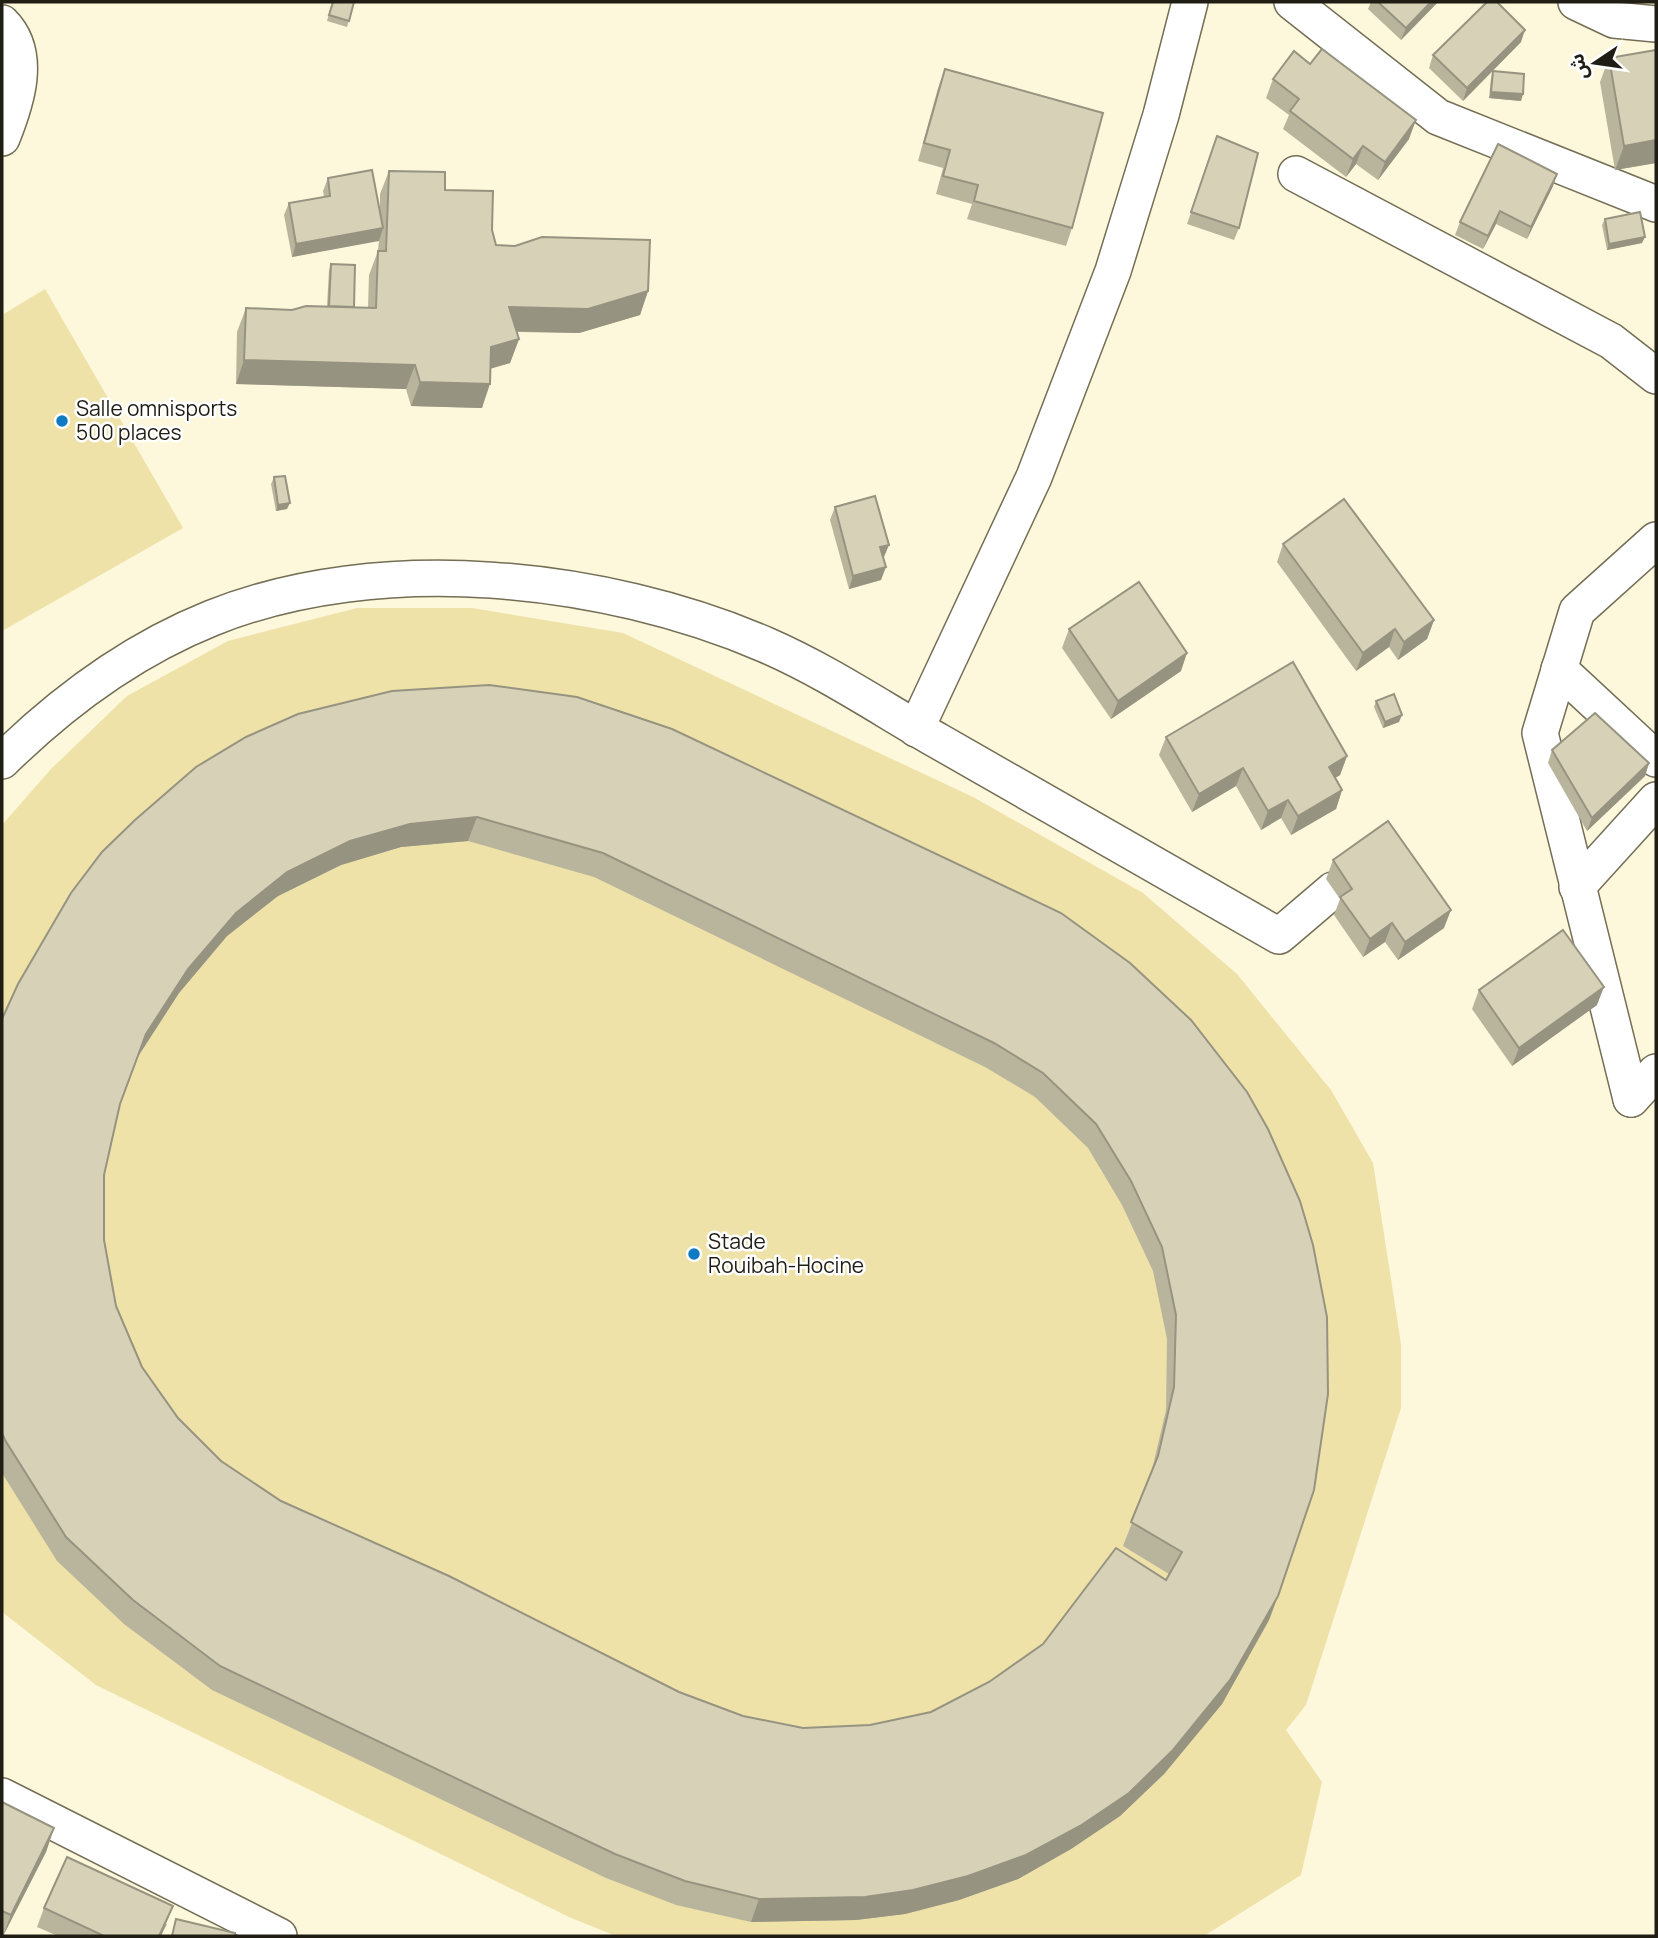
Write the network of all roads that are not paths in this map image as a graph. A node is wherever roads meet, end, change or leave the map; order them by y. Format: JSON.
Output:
{"nodes":[{"id":1,"x":1190,"y":2,"type":"edge"},
{"id":2,"x":1292,"y":2,"type":"edge"},
{"id":3,"x":1576,"y":2,"type":"edge"},
{"id":4,"x":2,"y":23,"type":"edge"},
{"id":5,"x":1656,"y":24,"type":"edge"},
{"id":6,"x":2,"y":138,"type":"edge"},
{"id":7,"x":1296,"y":174,"type":"dead end"},
{"id":8,"x":1656,"y":204,"type":"edge"},
{"id":9,"x":1656,"y":376,"type":"edge"},
{"id":10,"x":1656,"y":540,"type":"edge"},
{"id":11,"x":1559,"y":669,"type":"junction"},
{"id":12,"x":916,"y":729,"type":"junction"},
{"id":13,"x":1656,"y":759,"type":"edge"},
{"id":14,"x":2,"y":761,"type":"edge"},
{"id":15,"x":1656,"y":800,"type":"edge"},
{"id":16,"x":1577,"y":887,"type":"junction"},
{"id":17,"x":1333,"y":890,"type":"edge"},
{"id":18,"x":1656,"y":1072,"type":"edge"},
{"id":19,"x":2,"y":1796,"type":"edge"},
{"id":20,"x":279,"y":1936,"type":"edge"}],
"edges":[{"from":1,"to":12,"type":"street"},
{"from":2,"to":8,"type":"street"},
{"from":3,"to":5,"type":"street"},
{"from":4,"to":6,"type":"street"},
{"from":7,"to":9,"type":"street"},
{"from":10,"to":11,"type":"street"},
{"from":11,"to":13,"type":"street"},
{"from":11,"to":16,"type":"street"},
{"from":12,"to":14,"type":"street"},
{"from":12,"to":17,"type":"street"},
{"from":15,"to":16,"type":"street"},
{"from":16,"to":18,"type":"street"},
{"from":19,"to":20,"type":"street"}]}
